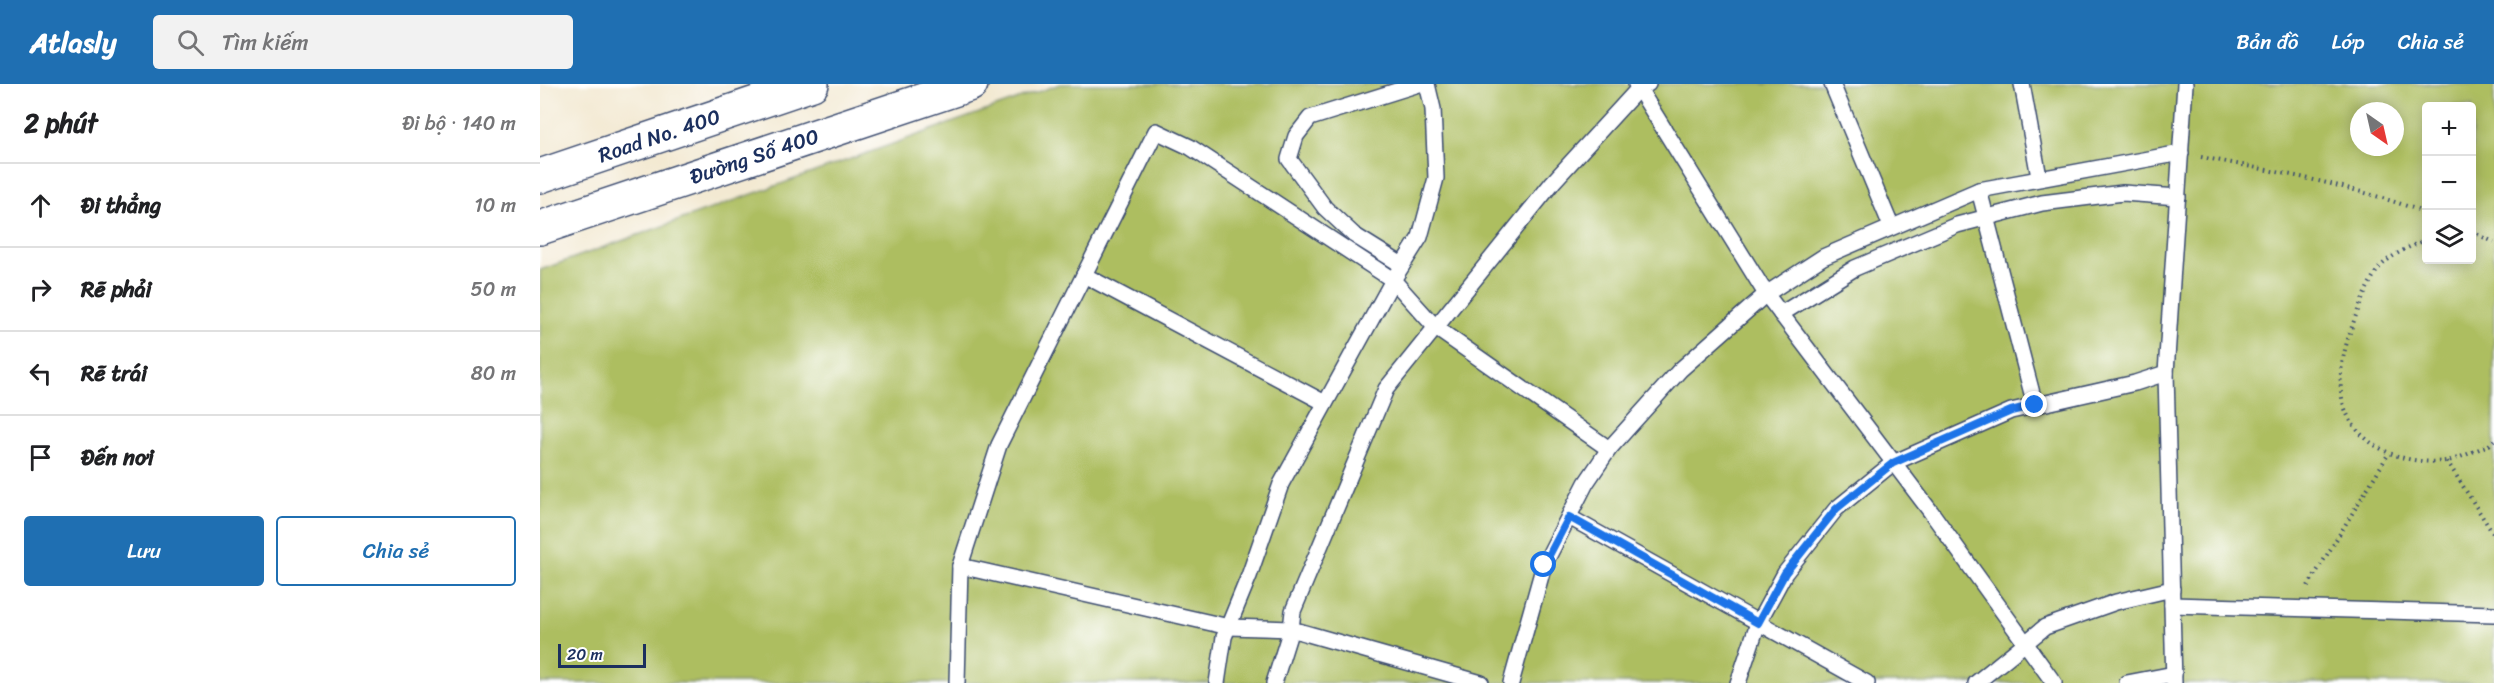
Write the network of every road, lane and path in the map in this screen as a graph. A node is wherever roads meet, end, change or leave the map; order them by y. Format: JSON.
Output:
{"nodes":[{"id":1,"x":812,"y":84,"type":"edge"},
{"id":2,"x":970,"y":84,"type":"edge"},
{"id":3,"x":1419,"y":84,"type":"edge"},
{"id":4,"x":1427,"y":84,"type":"edge"},
{"id":5,"x":1832,"y":84,"type":"edge"},
{"id":6,"x":2022,"y":84,"type":"edge"},
{"id":7,"x":2185,"y":84,"type":"edge"},
{"id":8,"x":1641,"y":85,"type":"edge"},
{"id":9,"x":2181,"y":153,"type":"junction"},
{"id":10,"x":540,"y":176,"type":"edge"},
{"id":11,"x":2039,"y":177,"type":"junction"},
{"id":12,"x":1979,"y":190,"type":"junction"},
{"id":13,"x":2178,"y":197,"type":"junction"},
{"id":14,"x":2422,"y":211,"type":"edge"},
{"id":15,"x":1986,"y":218,"type":"junction"},
{"id":16,"x":1891,"y":226,"type":"junction"},
{"id":17,"x":540,"y":228,"type":"edge"},
{"id":18,"x":2476,"y":234,"type":"edge"},
{"id":19,"x":2422,"y":242,"type":"edge"},
{"id":20,"x":2494,"y":242,"type":"edge"},
{"id":21,"x":1402,"y":265,"type":"junction"},
{"id":22,"x":1084,"y":275,"type":"junction"},
{"id":23,"x":1393,"y":280,"type":"junction"},
{"id":24,"x":1766,"y":294,"type":"junction"},
{"id":25,"x":1781,"y":314,"type":"junction"},
{"id":26,"x":1436,"y":328,"type":"junction"},
{"id":27,"x":2166,"y":373,"type":"junction"},
{"id":28,"x":1325,"y":403,"type":"junction"},
{"id":29,"x":2035,"y":405,"type":"junction"},
{"id":30,"x":2494,"y":440,"type":"edge"},
{"id":31,"x":1609,"y":449,"type":"junction"},
{"id":32,"x":2389,"y":453,"type":"junction"},
{"id":33,"x":2446,"y":461,"type":"junction"},
{"id":34,"x":1893,"y":463,"type":"junction"},
{"id":35,"x":1569,"y":517,"type":"junction"},
{"id":36,"x":2494,"y":536,"type":"edge"},
{"id":37,"x":960,"y":566,"type":"junction"},
{"id":38,"x":2172,"y":589,"type":"junction"},
{"id":39,"x":2172,"y":605,"type":"junction"},
{"id":40,"x":2295,"y":608,"type":"junction"},
{"id":41,"x":2494,"y":614,"type":"edge"},
{"id":42,"x":1758,"y":623,"type":"junction"},
{"id":43,"x":1229,"y":627,"type":"junction"},
{"id":44,"x":1291,"y":629,"type":"junction"},
{"id":45,"x":2025,"y":643,"type":"junction"},
{"id":46,"x":2174,"y":679,"type":"edge"},
{"id":47,"x":957,"y":683,"type":"edge"},
{"id":48,"x":1217,"y":683,"type":"edge"},
{"id":49,"x":1274,"y":683,"type":"edge"},
{"id":50,"x":1481,"y":683,"type":"edge"},
{"id":51,"x":1511,"y":683,"type":"edge"},
{"id":52,"x":1738,"y":683,"type":"edge"},
{"id":53,"x":1867,"y":683,"type":"edge"},
{"id":54,"x":1976,"y":683,"type":"edge"},
{"id":55,"x":2054,"y":683,"type":"edge"},
{"id":56,"x":2127,"y":683,"type":"edge"}],
"edges":[{"from":1,"to":10,"type":"street","name":"Road No. 400"},
{"from":2,"to":17,"type":"street","name":"Đường Số 400"},
{"from":3,"to":21,"type":"lane"},
{"from":4,"to":21,"type":"lane"},
{"from":5,"to":16,"type":"lane"},
{"from":6,"to":11,"type":"lane"},
{"from":7,"to":9,"type":"lane"},
{"from":8,"to":24,"type":"lane"},
{"from":8,"to":26,"type":"lane"},
{"from":9,"to":11,"type":"lane"},
{"from":9,"to":13,"type":"lane"},
{"from":9,"to":14,"type":"path"},
{"from":11,"to":12,"type":"lane"},
{"from":12,"to":15,"type":"lane"},
{"from":12,"to":16,"type":"lane"},
{"from":13,"to":15,"type":"lane"},
{"from":13,"to":27,"type":"lane"},
{"from":15,"to":25,"type":"lane"},
{"from":15,"to":29,"type":"lane"},
{"from":16,"to":24,"type":"lane"},
{"from":18,"to":20,"type":"path"},
{"from":19,"to":32,"type":"path"},
{"from":21,"to":23,"type":"lane"},
{"from":22,"to":23,"type":"lane"},
{"from":22,"to":28,"type":"lane"},
{"from":22,"to":37,"type":"lane"},
{"from":23,"to":26,"type":"lane"},
{"from":23,"to":28,"type":"lane"},
{"from":24,"to":25,"type":"lane"},
{"from":24,"to":31,"type":"lane"},
{"from":25,"to":34,"type":"lane"},
{"from":26,"to":31,"type":"lane"},
{"from":26,"to":44,"type":"lane"},
{"from":27,"to":29,"type":"lane"},
{"from":27,"to":38,"type":"lane"},
{"from":28,"to":43,"type":"lane"},
{"from":29,"to":34,"type":"lane"},
{"from":30,"to":33,"type":"path"},
{"from":31,"to":35,"type":"lane"},
{"from":32,"to":33,"type":"path"},
{"from":32,"to":40,"type":"path"},
{"from":33,"to":36,"type":"path"},
{"from":34,"to":42,"type":"lane"},
{"from":34,"to":45,"type":"lane"},
{"from":35,"to":42,"type":"lane"},
{"from":35,"to":51,"type":"lane"},
{"from":37,"to":43,"type":"lane"},
{"from":37,"to":47,"type":"lane"},
{"from":38,"to":39,"type":"lane"},
{"from":38,"to":45,"type":"lane"},
{"from":39,"to":40,"type":"lane"},
{"from":39,"to":46,"type":"lane"},
{"from":40,"to":41,"type":"lane"},
{"from":42,"to":52,"type":"lane"},
{"from":42,"to":53,"type":"lane"},
{"from":43,"to":44,"type":"lane"},
{"from":43,"to":48,"type":"lane"},
{"from":44,"to":49,"type":"lane"},
{"from":44,"to":50,"type":"lane"},
{"from":45,"to":54,"type":"lane"},
{"from":45,"to":55,"type":"lane"},
{"from":46,"to":56,"type":"lane"}]}
